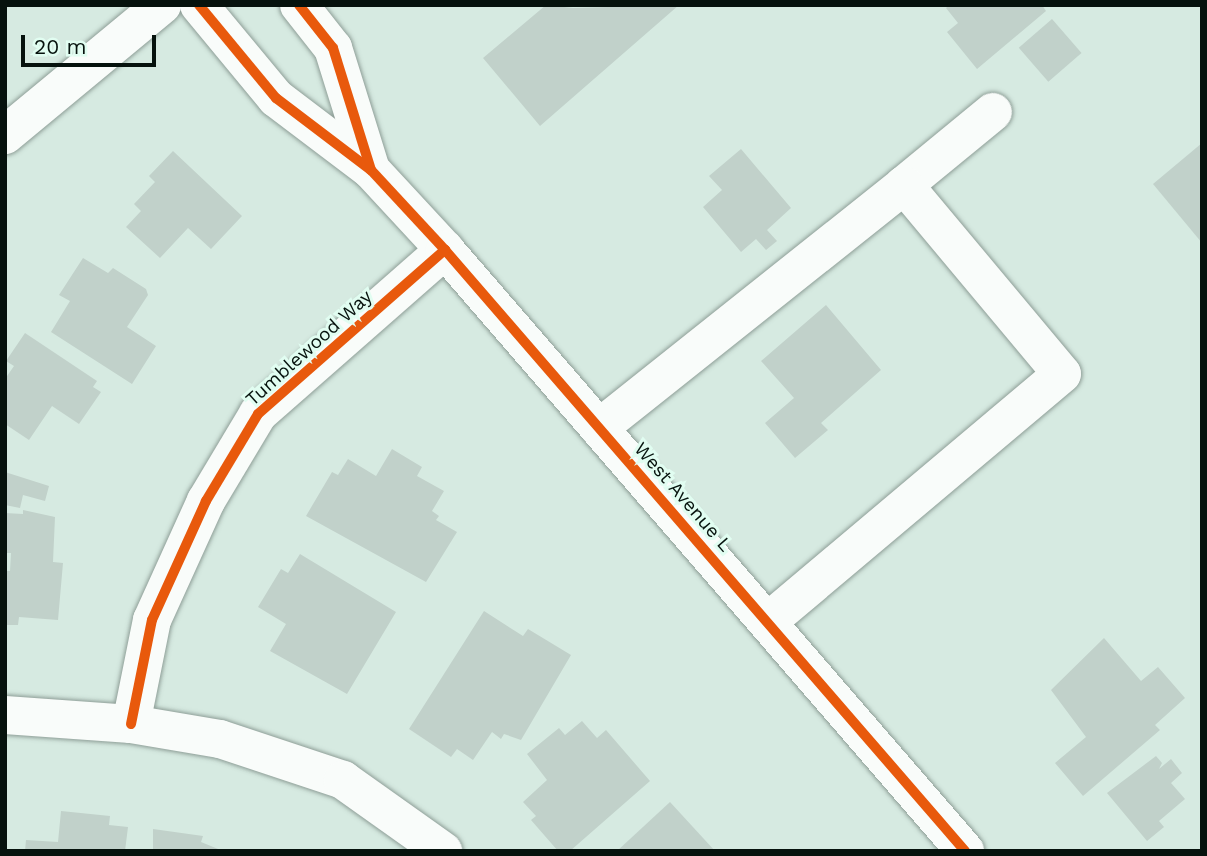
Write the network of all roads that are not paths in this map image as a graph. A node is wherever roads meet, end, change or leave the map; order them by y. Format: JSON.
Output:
{"nodes":[{"id":1,"x":162,"y":5,"type":"edge"},
{"id":2,"x":199,"y":5,"type":"edge"},
{"id":3,"x":299,"y":5,"type":"edge"},
{"id":4,"x":993,"y":112,"type":"dead end"},
{"id":5,"x":5,"y":135,"type":"edge"},
{"id":6,"x":371,"y":170,"type":"junction"},
{"id":7,"x":904,"y":185,"type":"junction"},
{"id":8,"x":445,"y":250,"type":"junction"},
{"id":9,"x":599,"y":428,"type":"junction"},
{"id":10,"x":767,"y":622,"type":"junction"},
{"id":11,"x":5,"y":715,"type":"edge"},
{"id":12,"x":131,"y":724,"type":"junction"},
{"id":13,"x":443,"y":851,"type":"edge"},
{"id":14,"x":965,"y":851,"type":"edge"}],
"edges":[{"from":1,"to":5,"type":"main road"},
{"from":2,"to":6,"type":"main road","name":"West Avenue L"},
{"from":3,"to":6,"type":"main road","name":"West Avenue L"},
{"from":4,"to":7,"type":"main road"},
{"from":6,"to":8,"type":"main road","name":"West Avenue L"},
{"from":7,"to":9,"type":"main road"},
{"from":7,"to":10,"type":"main road"},
{"from":8,"to":9,"type":"main road","name":"West Avenue L"},
{"from":8,"to":12,"type":"main road","name":"Tumblewood Way"},
{"from":9,"to":10,"type":"main road","name":"West Avenue L"},
{"from":10,"to":14,"type":"main road","name":"West Avenue L"},
{"from":11,"to":12,"type":"main road"},
{"from":12,"to":13,"type":"main road"}]}
